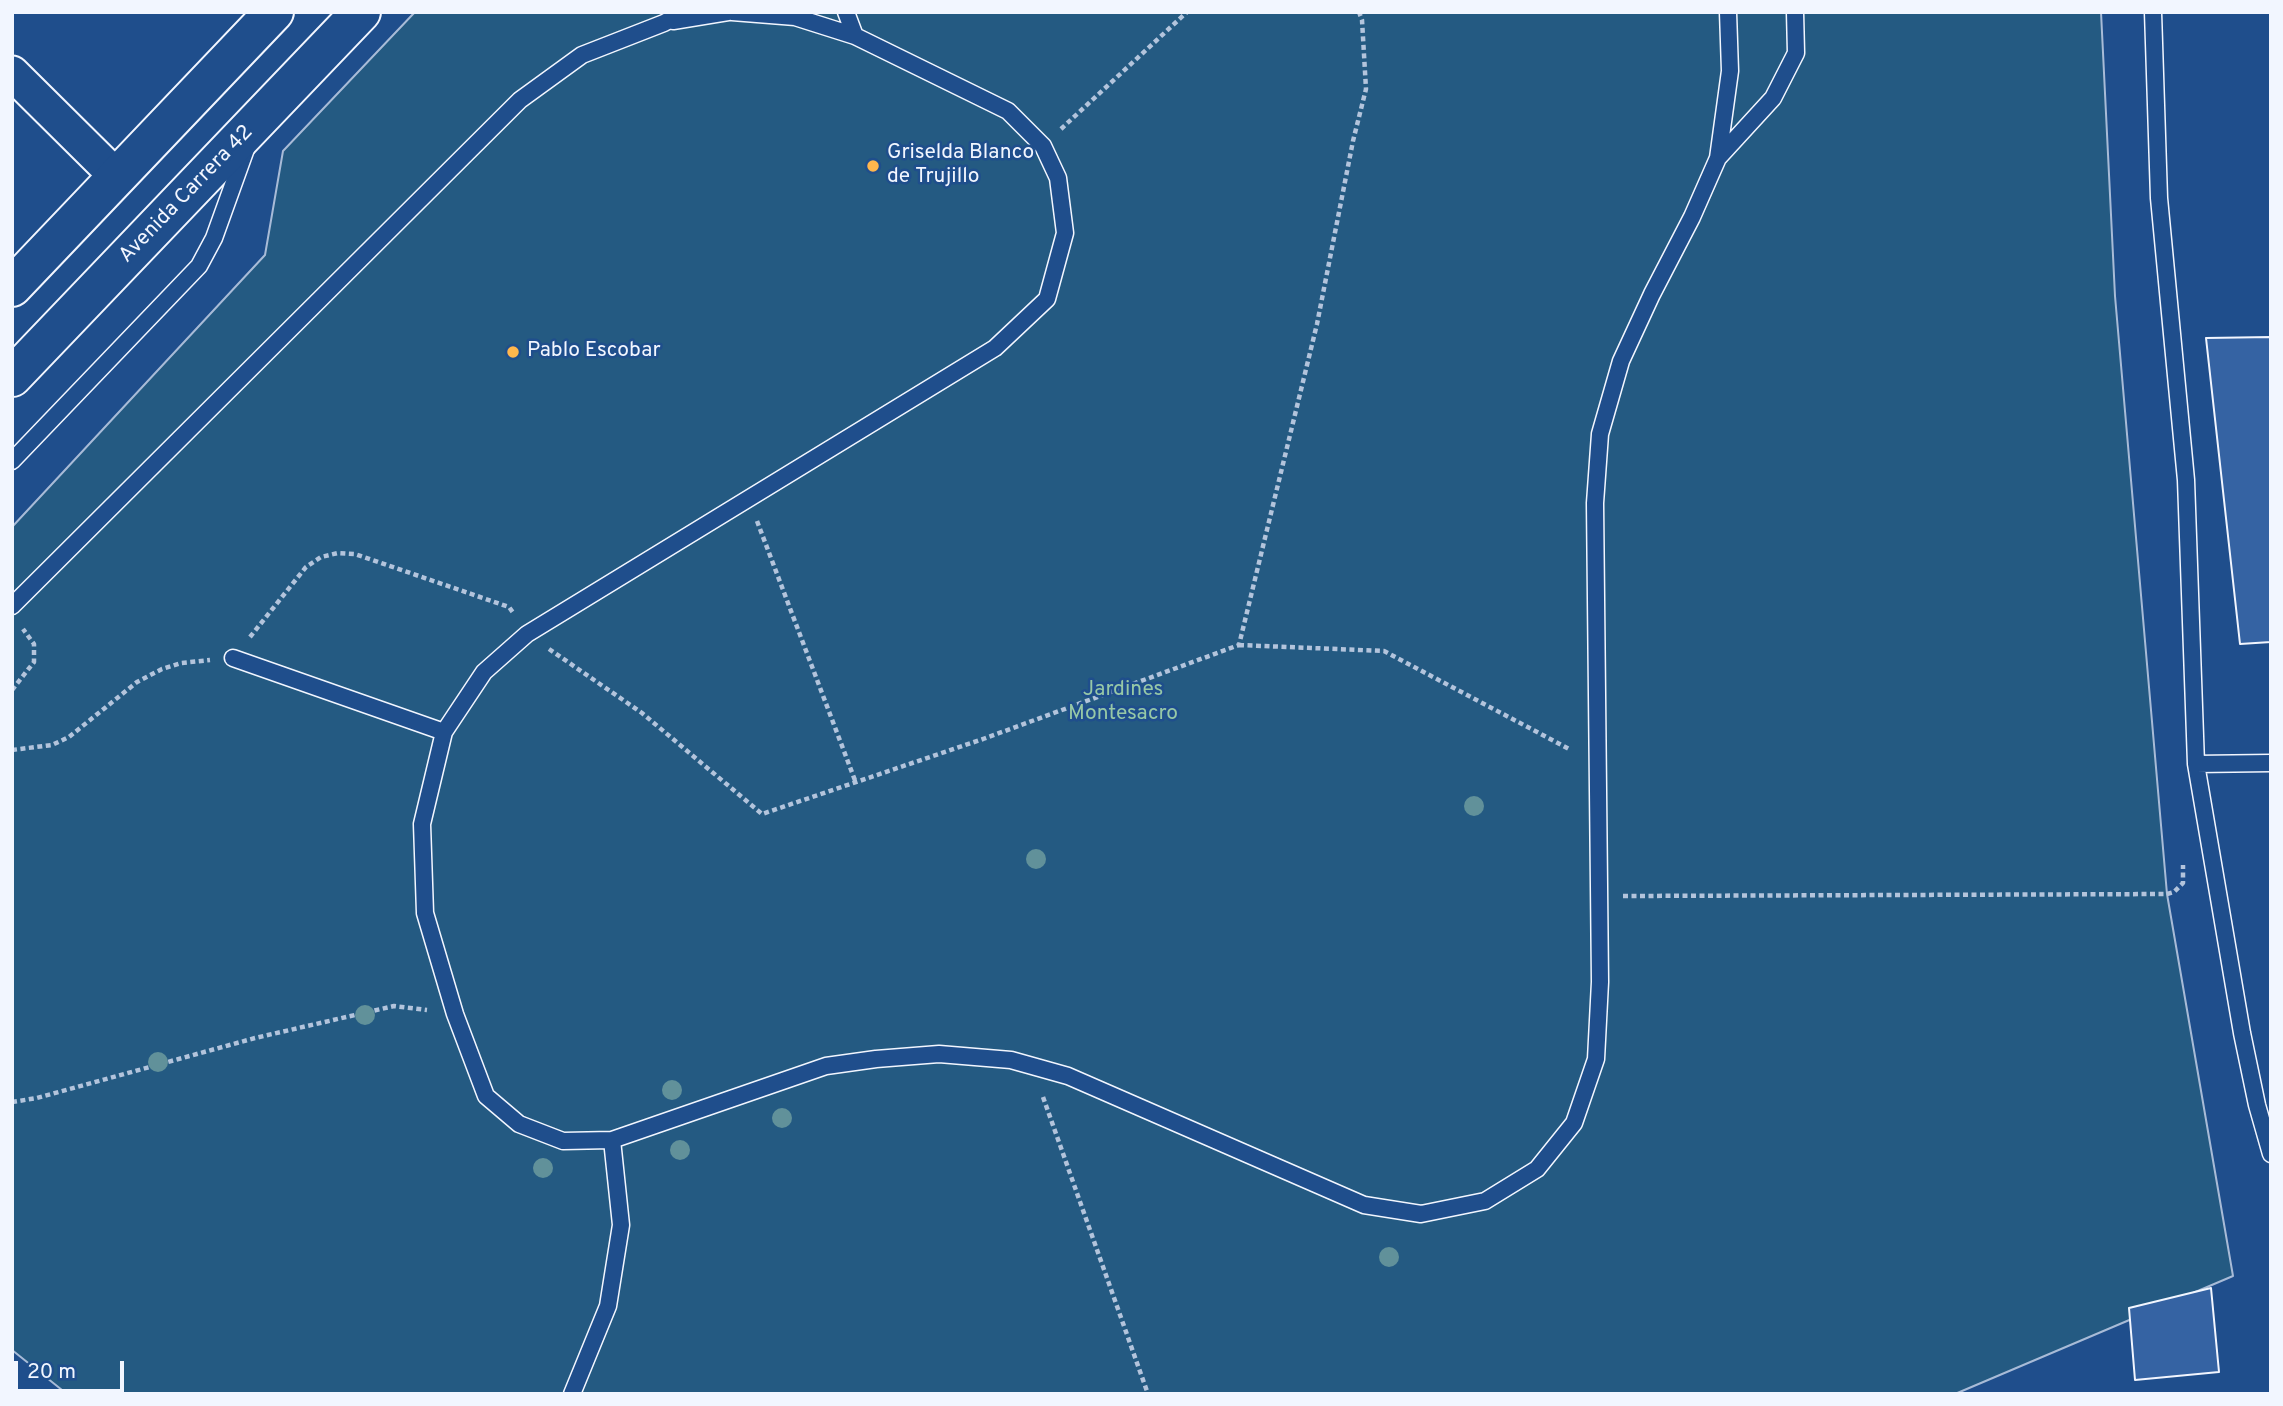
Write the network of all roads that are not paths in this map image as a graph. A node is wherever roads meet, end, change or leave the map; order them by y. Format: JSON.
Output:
{"nodes":[{"id":1,"x":274,"y":12,"type":"edge"},
{"id":2,"x":361,"y":12,"type":"edge"},
{"id":3,"x":684,"y":12,"type":"edge"},
{"id":4,"x":730,"y":12,"type":"edge"},
{"id":5,"x":846,"y":12,"type":"edge"},
{"id":6,"x":1727,"y":12,"type":"edge"},
{"id":7,"x":1794,"y":12,"type":"edge"},
{"id":8,"x":2152,"y":12,"type":"edge"},
{"id":9,"x":664,"y":23,"type":"junction"},
{"id":10,"x":855,"y":36,"type":"junction"},
{"id":11,"x":12,"y":72,"type":"edge"},
{"id":12,"x":256,"y":122,"type":"junction"},
{"id":13,"x":1718,"y":158,"type":"junction"},
{"id":14,"x":117,"y":177,"type":"junction"},
{"id":15,"x":12,"y":287,"type":"edge"},
{"id":16,"x":12,"y":377,"type":"edge"},
{"id":17,"x":12,"y":461,"type":"edge"},
{"id":18,"x":12,"y":606,"type":"edge"},
{"id":19,"x":233,"y":658,"type":"road end"},
{"id":20,"x":444,"y":732,"type":"junction"},
{"id":21,"x":2271,"y":763,"type":"edge"},
{"id":22,"x":2196,"y":764,"type":"junction"},
{"id":23,"x":612,"y":1140,"type":"junction"},
{"id":24,"x":2271,"y":1153,"type":"edge"},
{"id":25,"x":572,"y":1394,"type":"edge"}],
"edges":[{"from":1,"to":14,"type":"highway"},
{"from":2,"to":12,"type":"highway","name":"Avenida Carrera 42"},
{"from":3,"to":9,"type":"lane"},
{"from":4,"to":9,"type":"lane"},
{"from":4,"to":10,"type":"lane"},
{"from":5,"to":10,"type":"lane"},
{"from":6,"to":13,"type":"lane"},
{"from":7,"to":13,"type":"lane"},
{"from":8,"to":22,"type":"lane"},
{"from":9,"to":18,"type":"lane"},
{"from":10,"to":20,"type":"lane"},
{"from":11,"to":14,"type":"street"},
{"from":12,"to":16,"type":"highway","name":"Avenida Carrera 42"},
{"from":12,"to":17,"type":"lane"},
{"from":13,"to":23,"type":"lane"},
{"from":14,"to":15,"type":"highway"},
{"from":19,"to":20,"type":"lane"},
{"from":20,"to":23,"type":"lane"},
{"from":21,"to":22,"type":"lane"},
{"from":22,"to":24,"type":"lane"},
{"from":23,"to":25,"type":"lane"}]}
